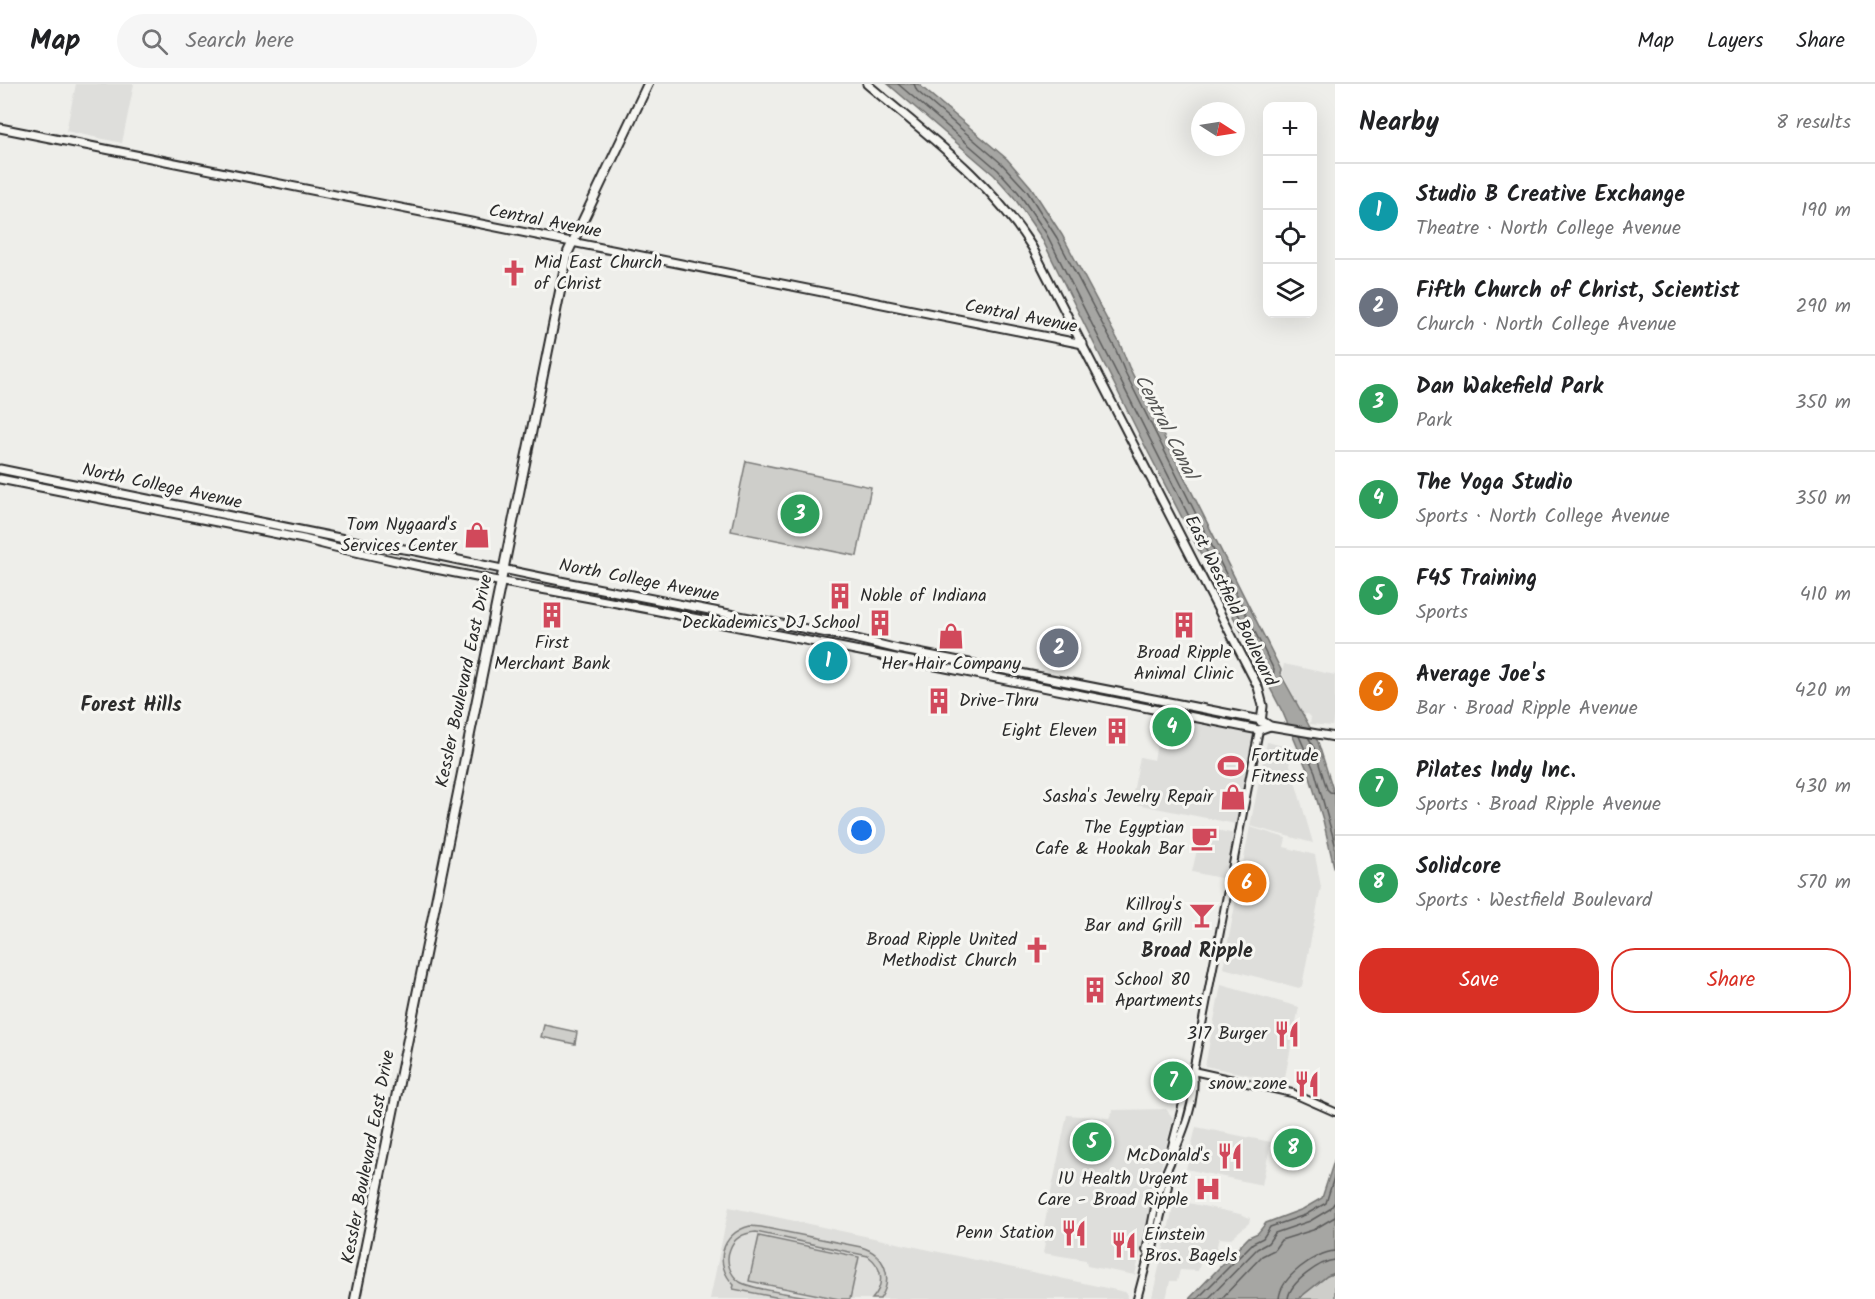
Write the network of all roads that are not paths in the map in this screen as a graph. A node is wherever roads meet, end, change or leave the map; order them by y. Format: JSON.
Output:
{"nodes":[{"id":1,"x":648,"y":84,"type":"edge"},
{"id":2,"x":867,"y":84,"type":"edge"},
{"id":3,"x":0,"y":128,"type":"edge"},
{"id":4,"x":572,"y":243,"type":"junction"},
{"id":5,"x":1083,"y":344,"type":"junction"},
{"id":6,"x":0,"y":469,"type":"edge"},
{"id":7,"x":0,"y":479,"type":"edge"},
{"id":8,"x":504,"y":569,"type":"junction"},
{"id":9,"x":501,"y":581,"type":"junction"},
{"id":10,"x":1261,"y":720,"type":"junction"},
{"id":11,"x":1270,"y":726,"type":"junction"},
{"id":12,"x":1259,"y":730,"type":"junction"},
{"id":13,"x":1335,"y":737,"type":"edge"},
{"id":14,"x":1193,"y":1071,"type":"junction"},
{"id":15,"x":1335,"y":1112,"type":"edge"},
{"id":16,"x":355,"y":1299,"type":"edge"},
{"id":17,"x":1137,"y":1299,"type":"edge"}],
"edges":[{"from":1,"to":4,"type":"main road","name":"Kessler Boulevard East Drive"},
{"from":2,"to":5,"type":"main road","name":"East Westfield Boulevard"},
{"from":3,"to":4,"type":"main road","name":"Central Avenue"},
{"from":4,"to":5,"type":"main road","name":"Central Avenue"},
{"from":4,"to":8,"type":"main road","name":"Kessler Boulevard East Drive"},
{"from":5,"to":10,"type":"main road","name":"East Westfield Boulevard"},
{"from":6,"to":8,"type":"main road","name":"North College Avenue"},
{"from":7,"to":9,"type":"main road","name":"North College Avenue"},
{"from":8,"to":9,"type":"main road","name":"Kessler Boulevard East Drive"},
{"from":8,"to":10,"type":"main road","name":"North College Avenue"},
{"from":9,"to":12,"type":"main road","name":"North College Avenue"},
{"from":9,"to":16,"type":"main road","name":"Kessler Boulevard East Drive"},
{"from":10,"to":11,"type":"main road","name":"North College Avenue"},
{"from":10,"to":12,"type":"main road","name":"East Westfield Boulevard"},
{"from":11,"to":12,"type":"main road","name":"North College Avenue"},
{"from":11,"to":13,"type":"main road","name":"North College Avenue"},
{"from":12,"to":14,"type":"street"},
{"from":14,"to":15,"type":"street"},
{"from":14,"to":17,"type":"street"}]}
